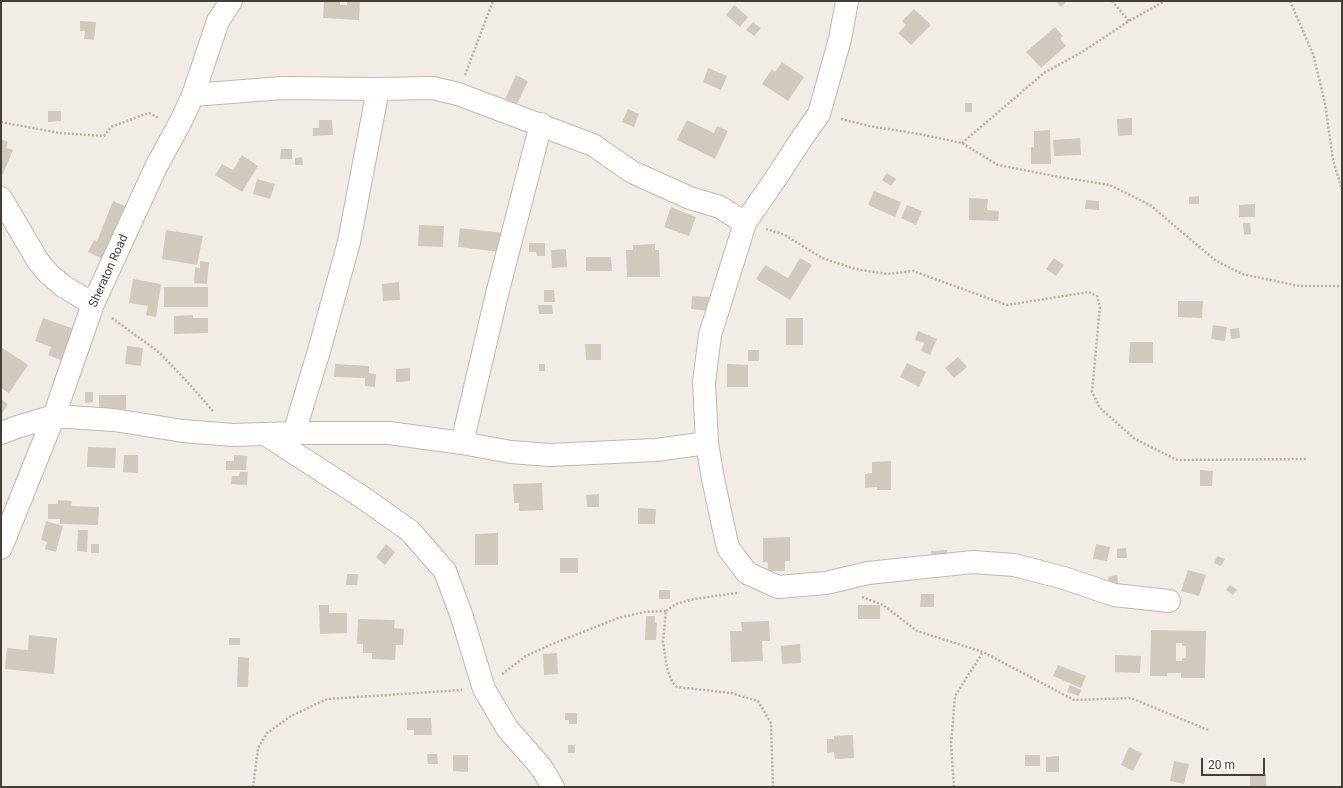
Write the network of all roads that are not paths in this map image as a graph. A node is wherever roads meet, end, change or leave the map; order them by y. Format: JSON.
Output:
{"nodes":[{"id":1,"x":231,"y":1,"type":"edge"},
{"id":2,"x":846,"y":1,"type":"edge"},
{"id":3,"x":378,"y":89,"type":"junction"},
{"id":4,"x":193,"y":95,"type":"junction"},
{"id":5,"x":541,"y":124,"type":"junction"},
{"id":6,"x":1,"y":198,"type":"edge"},
{"id":7,"x":745,"y":223,"type":"junction"},
{"id":8,"x":93,"y":304,"type":"junction"},
{"id":9,"x":54,"y":416,"type":"junction"},
{"id":10,"x":1,"y":433,"type":"edge"},
{"id":11,"x":294,"y":433,"type":"junction"},
{"id":12,"x":265,"y":434,"type":"junction"},
{"id":13,"x":462,"y":443,"type":"junction"},
{"id":14,"x":707,"y":443,"type":"junction"},
{"id":15,"x":1,"y":548,"type":"edge"},
{"id":16,"x":1169,"y":601,"type":"dead end"},
{"id":17,"x":553,"y":787,"type":"edge"}],
"edges":[{"from":1,"to":4,"type":"street","name":"Sheraton Road"},
{"from":2,"to":7,"type":"street"},
{"from":3,"to":4,"type":"street"},
{"from":3,"to":5,"type":"street"},
{"from":3,"to":11,"type":"street"},
{"from":4,"to":8,"type":"street","name":"Sheraton Road"},
{"from":5,"to":7,"type":"street"},
{"from":5,"to":13,"type":"street"},
{"from":6,"to":8,"type":"street"},
{"from":7,"to":14,"type":"street"},
{"from":8,"to":9,"type":"street","name":"Sheraton Road"},
{"from":9,"to":10,"type":"street"},
{"from":9,"to":12,"type":"street"},
{"from":9,"to":15,"type":"street","name":"Sheraton Road"},
{"from":11,"to":12,"type":"street"},
{"from":11,"to":13,"type":"street"},
{"from":12,"to":17,"type":"street"},
{"from":13,"to":14,"type":"street"},
{"from":14,"to":16,"type":"street"}]}
